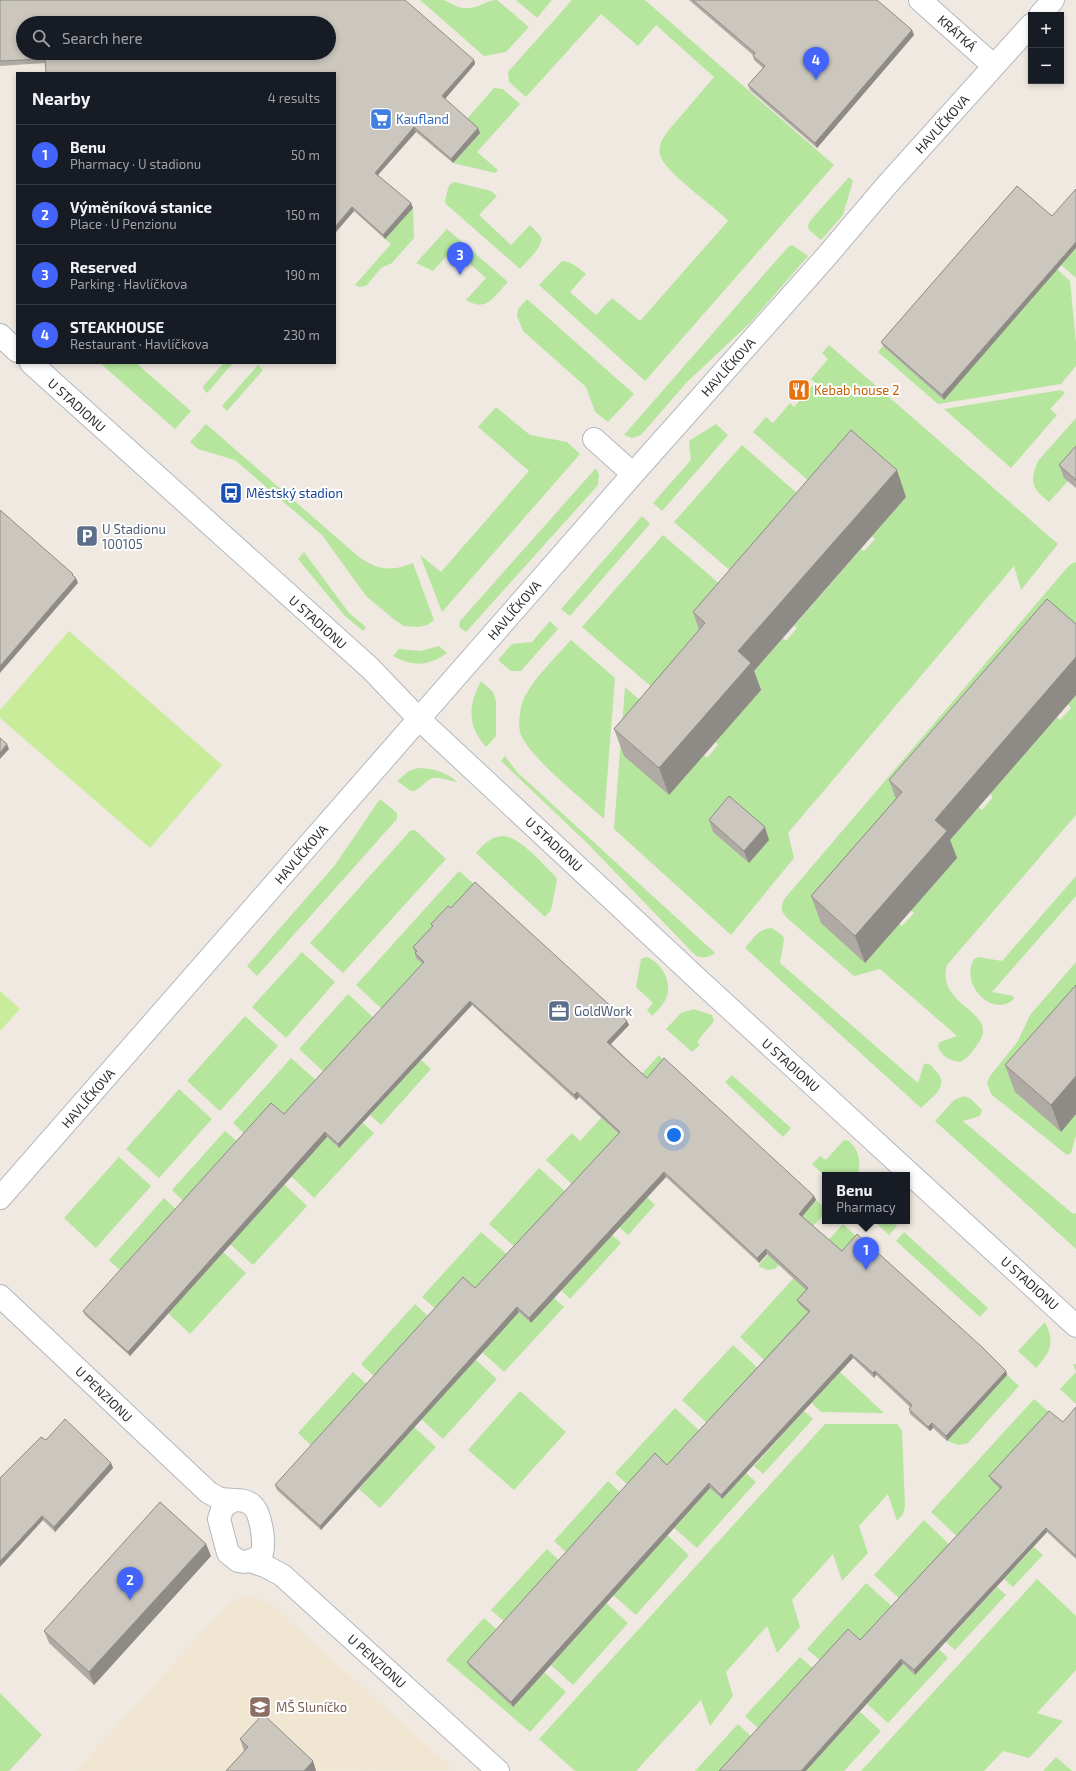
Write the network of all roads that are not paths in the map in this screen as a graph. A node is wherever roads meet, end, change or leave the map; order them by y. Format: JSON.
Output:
{"nodes":[{"id":1,"x":920,"y":0,"type":"edge"},
{"id":2,"x":1053,"y":0,"type":"edge"},
{"id":3,"x":1043,"y":12,"type":"edge"},
{"id":4,"x":1028,"y":28,"type":"edge"},
{"id":5,"x":994,"y":66,"type":"junction"},
{"id":6,"x":0,"y":335,"type":"edge"},
{"id":7,"x":16,"y":349,"type":"edge"},
{"id":8,"x":32,"y":364,"type":"edge"},
{"id":9,"x":594,"y":439,"type":"dead end"},
{"id":10,"x":633,"y":474,"type":"junction"},
{"id":11,"x":419,"y":719,"type":"junction"},
{"id":12,"x":908,"y":1172,"type":"edge"},
{"id":13,"x":910,"y":1174,"type":"edge"},
{"id":14,"x":0,"y":1198,"type":"edge"},
{"id":15,"x":0,"y":1296,"type":"edge"},
{"id":16,"x":1076,"y":1326,"type":"edge"},
{"id":17,"x":208,"y":1492,"type":"junction"},
{"id":18,"x":234,"y":1500,"type":"junction"},
{"id":19,"x":219,"y":1518,"type":"junction"},
{"id":20,"x":250,"y":1561,"type":"junction"},
{"id":21,"x":498,"y":1771,"type":"edge"}],
"edges":[{"from":1,"to":5,"type":"street","name":"KRÁTKÁ"},
{"from":2,"to":3,"type":"street"},
{"from":4,"to":5,"type":"street","name":"HAVLÍČKOVA"},
{"from":5,"to":10,"type":"street","name":"HAVLÍČKOVA"},
{"from":6,"to":7,"type":"street"},
{"from":8,"to":11,"type":"street","name":"U STADIONU"},
{"from":9,"to":10,"type":"street"},
{"from":10,"to":11,"type":"street","name":"HAVLÍČKOVA"},
{"from":11,"to":12,"type":"street","name":"U STADIONU"},
{"from":11,"to":14,"type":"street","name":"HAVLÍČKOVA"},
{"from":13,"to":16,"type":"street","name":"U STADIONU"},
{"from":15,"to":17,"type":"street","name":"U PENZIONU"},
{"from":17,"to":18,"type":"street"},
{"from":17,"to":19,"type":"street"},
{"from":18,"to":19,"type":"street"},
{"from":18,"to":20,"type":"street"},
{"from":19,"to":20,"type":"street"},
{"from":20,"to":21,"type":"street","name":"U PENZIONU"}]}
